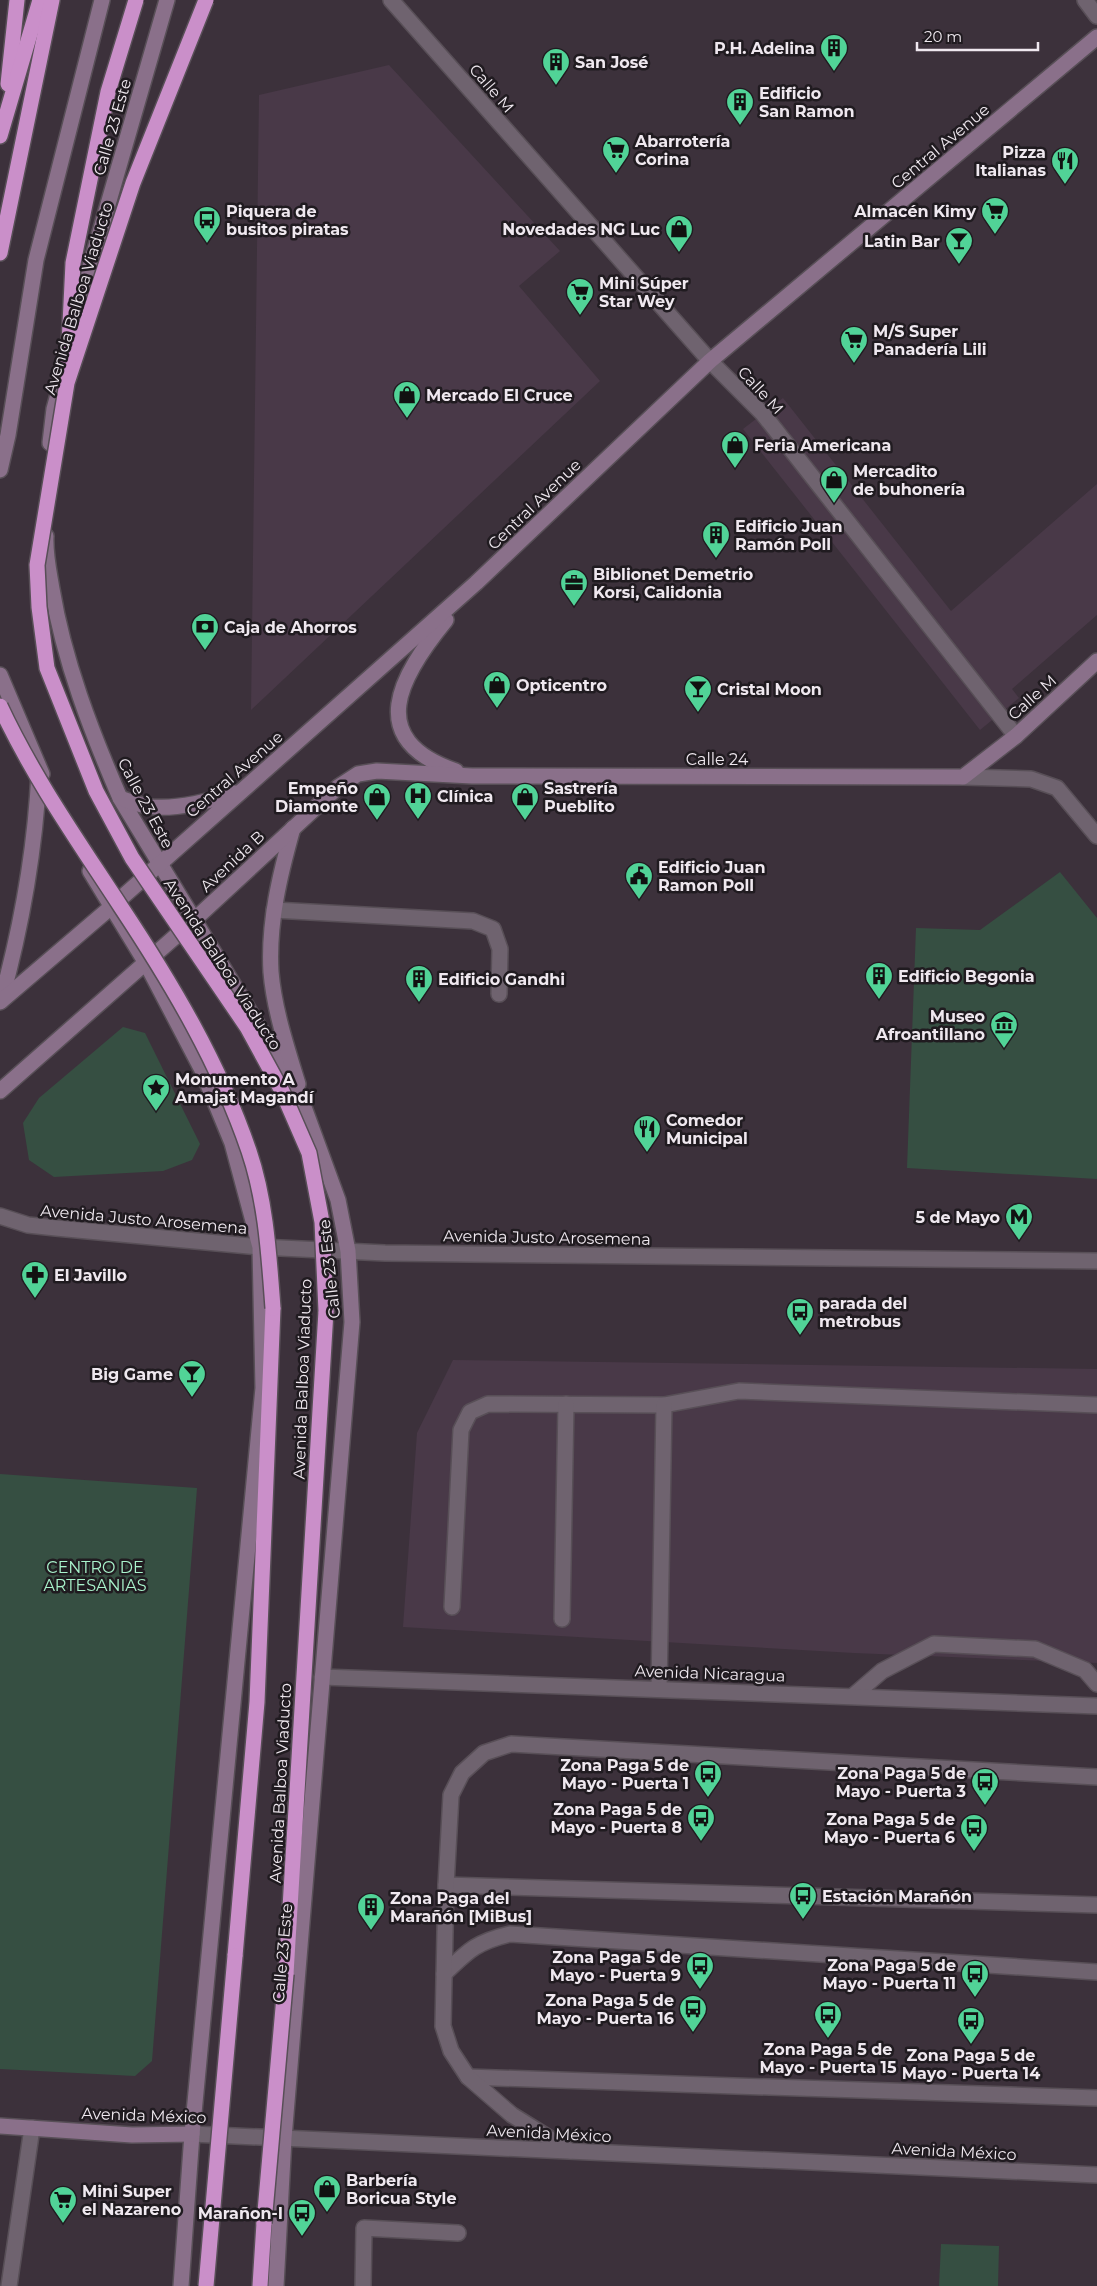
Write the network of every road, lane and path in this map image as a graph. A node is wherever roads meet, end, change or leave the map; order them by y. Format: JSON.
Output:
{"nodes":[{"id":1,"x":17,"y":0,"type":"edge"},
{"id":2,"x":40,"y":0,"type":"edge"},
{"id":3,"x":52,"y":0,"type":"edge"},
{"id":4,"x":102,"y":0,"type":"edge"},
{"id":5,"x":136,"y":0,"type":"edge"},
{"id":6,"x":167,"y":0,"type":"edge"},
{"id":7,"x":206,"y":0,"type":"edge"},
{"id":8,"x":391,"y":0,"type":"edge"},
{"id":9,"x":1085,"y":0,"type":"edge"},
{"id":10,"x":1097,"y":16,"type":"edge"},
{"id":11,"x":1097,"y":37,"type":"edge"},
{"id":12,"x":2,"y":130,"type":"edge"},
{"id":13,"x":0,"y":253,"type":"edge"},
{"id":14,"x":710,"y":361,"type":"junction"},
{"id":15,"x":67,"y":383,"type":"junction"},
{"id":16,"x":0,"y":470,"type":"edge"},
{"id":17,"x":476,"y":583,"type":"junction"},
{"id":18,"x":1097,"y":661,"type":"edge"},
{"id":19,"x":0,"y":675,"type":"edge"},
{"id":20,"x":0,"y":706,"type":"edge"},
{"id":21,"x":1016,"y":736,"type":"junction"},
{"id":22,"x":39,"y":767,"type":"junction"},
{"id":23,"x":472,"y":776,"type":"junction"},
{"id":24,"x":963,"y":777,"type":"junction"},
{"id":25,"x":241,"y":791,"type":"junction"},
{"id":26,"x":120,"y":798,"type":"junction"},
{"id":27,"x":293,"y":827,"type":"junction"},
{"id":28,"x":1097,"y":836,"type":"edge"},
{"id":29,"x":158,"y":864,"type":"junction"},
{"id":30,"x":110,"y":908,"type":"junction"},
{"id":31,"x":274,"y":910,"type":"junction"},
{"id":32,"x":194,"y":920,"type":"junction"},
{"id":33,"x":146,"y":963,"type":"junction"},
{"id":34,"x":498,"y":994,"type":"dead end"},
{"id":35,"x":1,"y":1001,"type":"edge"},
{"id":36,"x":0,"y":1091,"type":"edge"},
{"id":37,"x":304,"y":1107,"type":"junction"},
{"id":38,"x":1,"y":1220,"type":"edge"},
{"id":39,"x":260,"y":1247,"type":"junction"},
{"id":40,"x":348,"y":1251,"type":"junction"},
{"id":41,"x":1097,"y":1262,"type":"edge"},
{"id":42,"x":566,"y":1404,"type":"junction"},
{"id":43,"x":664,"y":1405,"type":"junction"},
{"id":44,"x":1097,"y":1405,"type":"edge"},
{"id":45,"x":452,"y":1607,"type":"dead end"},
{"id":46,"x":562,"y":1619,"type":"dead end"},
{"id":47,"x":322,"y":1677,"type":"junction"},
{"id":48,"x":1097,"y":1684,"type":"edge"},
{"id":49,"x":659,"y":1689,"type":"junction"},
{"id":50,"x":853,"y":1696,"type":"junction"},
{"id":51,"x":1097,"y":1706,"type":"edge"},
{"id":52,"x":1097,"y":1777,"type":"edge"},
{"id":53,"x":446,"y":1885,"type":"junction"},
{"id":54,"x":1097,"y":1905,"type":"edge"},
{"id":55,"x":1097,"y":1972,"type":"edge"},
{"id":56,"x":444,"y":1974,"type":"junction"},
{"id":57,"x":468,"y":2077,"type":"junction"},
{"id":58,"x":1097,"y":2098,"type":"edge"},
{"id":59,"x":0,"y":2126,"type":"edge"},
{"id":60,"x":32,"y":2128,"type":"junction"},
{"id":61,"x":192,"y":2134,"type":"junction"},
{"id":62,"x":284,"y":2138,"type":"junction"},
{"id":63,"x":570,"y":2152,"type":"junction"},
{"id":64,"x":1097,"y":2175,"type":"edge"},
{"id":65,"x":458,"y":2233,"type":"dead end"},
{"id":66,"x":9,"y":2286,"type":"edge"},
{"id":67,"x":181,"y":2286,"type":"edge"},
{"id":68,"x":206,"y":2286,"type":"edge"},
{"id":69,"x":260,"y":2286,"type":"edge"},
{"id":70,"x":276,"y":2286,"type":"edge"},
{"id":71,"x":363,"y":2286,"type":"edge"}],
"edges":[{"from":1,"to":12,"type":"highway"},
{"from":2,"to":12,"type":"highway"},
{"from":3,"to":13,"type":"highway"},
{"from":4,"to":16,"type":"main road"},
{"from":5,"to":15,"type":"highway","bridge":true},
{"from":6,"to":26,"type":"main road","name":"Calle 23 Este"},
{"from":7,"to":15,"type":"highway","name":"Avenida Balboa Viaducto","bridge":true},
{"from":8,"to":14,"type":"street","name":"Calle M"},
{"from":9,"to":10,"type":"street"},
{"from":11,"to":14,"type":"main road","name":"Central Avenue"},
{"from":14,"to":17,"type":"main road","name":"Central Avenue"},
{"from":14,"to":21,"type":"street","name":"Calle M"},
{"from":15,"to":69,"type":"highway","name":"Avenida Balboa Viaducto","bridge":true},
{"from":17,"to":23,"type":"main road"},
{"from":17,"to":25,"type":"main road","name":"Central Avenue"},
{"from":18,"to":21,"type":"main road","name":"Calle M"},
{"from":19,"to":22,"type":"main road"},
{"from":20,"to":68,"type":"highway","name":"Avenida Balboa Viaducto","bridge":true},
{"from":21,"to":24,"type":"main road"},
{"from":22,"to":30,"type":"main road"},
{"from":22,"to":35,"type":"main road"},
{"from":23,"to":24,"type":"main road","name":"Calle 24"},
{"from":23,"to":27,"type":"main road","name":"Avenida B"},
{"from":24,"to":28,"type":"street","name":"Calle 24"},
{"from":25,"to":26,"type":"main road"},
{"from":25,"to":29,"type":"main road","name":"Central Avenue"},
{"from":26,"to":29,"type":"main road","name":"Calle 23 Este"},
{"from":27,"to":31,"type":"main road"},
{"from":27,"to":32,"type":"main road","name":"Avenida B"},
{"from":29,"to":30,"type":"main road","name":"Central Avenue"},
{"from":29,"to":32,"type":"main road","name":"Calle 23 Este"},
{"from":30,"to":33,"type":"main road"},
{"from":30,"to":35,"type":"main road","name":"Central Avenue"},
{"from":31,"to":34,"type":"street"},
{"from":31,"to":37,"type":"main road"},
{"from":32,"to":33,"type":"main road","name":"Avenida B"},
{"from":32,"to":37,"type":"main road","name":"Calle 23 Este"},
{"from":33,"to":36,"type":"main road","name":"Avenida B"},
{"from":33,"to":39,"type":"main road"},
{"from":37,"to":40,"type":"main road","name":"Calle 23 Este"},
{"from":38,"to":39,"type":"street","name":"Avenida Justo Arosemena"},
{"from":39,"to":40,"type":"street","name":"Avenida Justo Arosemena"},
{"from":39,"to":61,"type":"main road"},
{"from":40,"to":41,"type":"street","name":"Avenida Justo Arosemena"},
{"from":40,"to":47,"type":"main road","name":"Calle 23 Este"},
{"from":42,"to":43,"type":"street"},
{"from":42,"to":45,"type":"street"},
{"from":42,"to":46,"type":"street"},
{"from":43,"to":44,"type":"street"},
{"from":43,"to":49,"type":"street"},
{"from":47,"to":49,"type":"street","name":"Avenida Nicaragua"},
{"from":47,"to":62,"type":"main road","name":"Calle 23 Este"},
{"from":48,"to":50,"type":"street"},
{"from":49,"to":50,"type":"street","name":"Avenida Nicaragua"},
{"from":50,"to":51,"type":"street","name":"Avenida Nicaragua"},
{"from":52,"to":53,"type":"street"},
{"from":53,"to":54,"type":"street"},
{"from":53,"to":56,"type":"street"},
{"from":55,"to":56,"type":"street"},
{"from":56,"to":57,"type":"street"},
{"from":57,"to":58,"type":"street"},
{"from":57,"to":63,"type":"street"},
{"from":59,"to":60,"type":"main road","name":"Avenida México"},
{"from":60,"to":61,"type":"main road","name":"Avenida México"},
{"from":60,"to":66,"type":"street"},
{"from":61,"to":62,"type":"street","name":"Avenida México"},
{"from":61,"to":67,"type":"main road"},
{"from":62,"to":63,"type":"street","name":"Avenida México"},
{"from":62,"to":70,"type":"main road","name":"Calle 23 Este"},
{"from":63,"to":64,"type":"street","name":"Avenida México"},
{"from":65,"to":71,"type":"street"}]}
